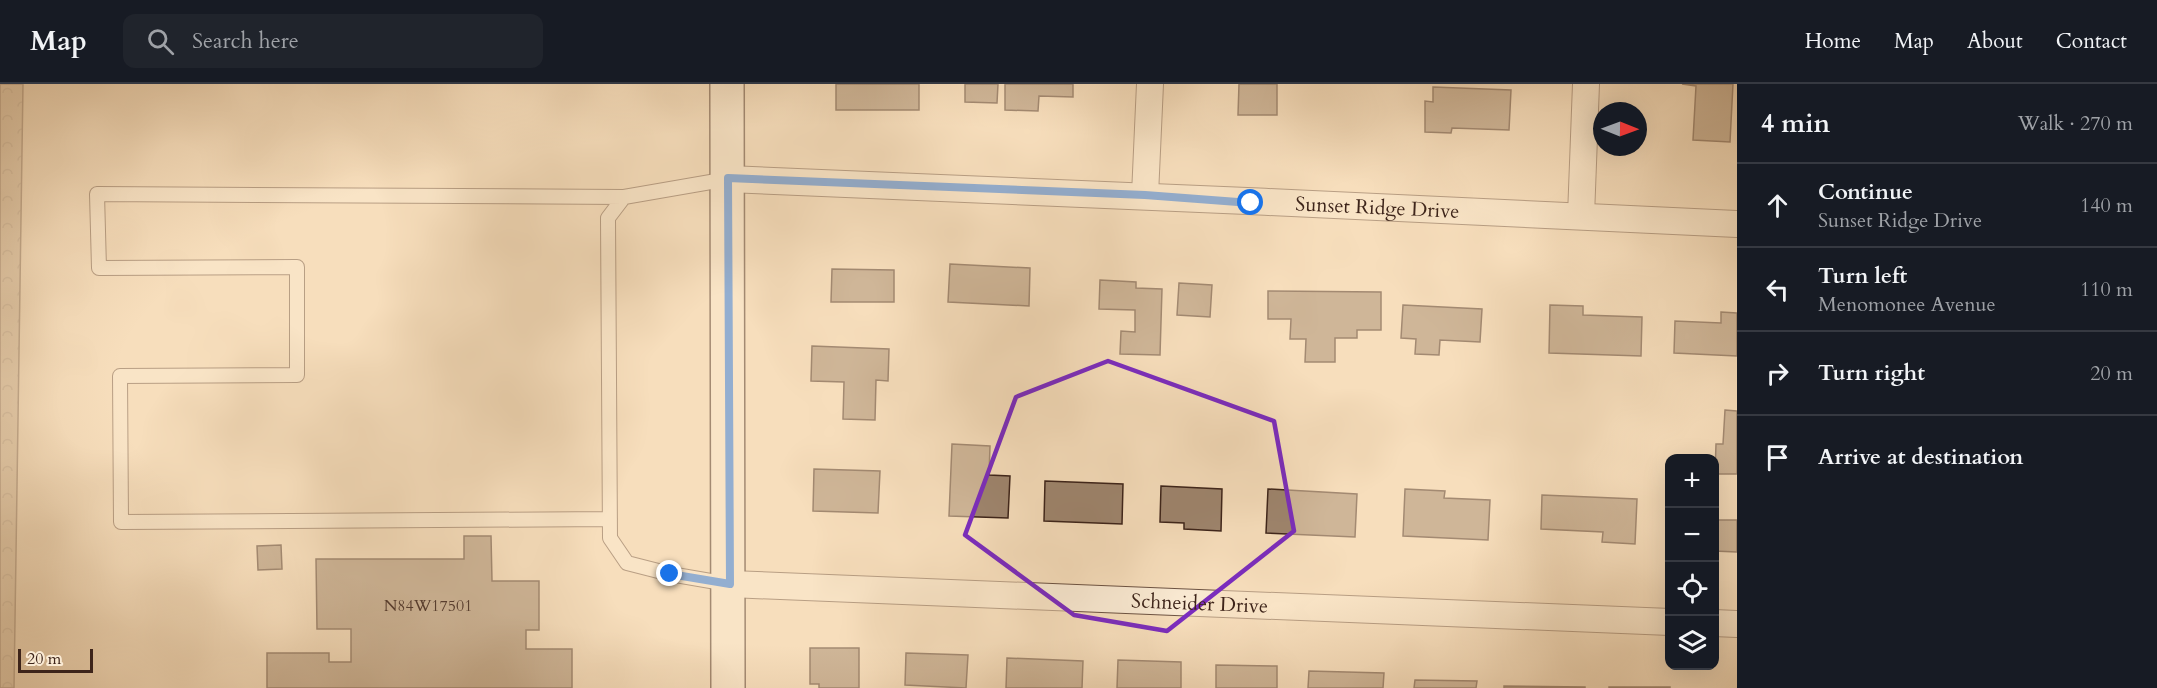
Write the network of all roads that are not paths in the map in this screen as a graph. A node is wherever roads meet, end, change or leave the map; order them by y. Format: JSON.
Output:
{"nodes":[{"id":1,"x":727,"y":84,"type":"edge"},
{"id":2,"x":1150,"y":84,"type":"edge"},
{"id":3,"x":1586,"y":84,"type":"edge"},
{"id":4,"x":728,"y":178,"type":"junction"},
{"id":5,"x":1145,"y":195,"type":"junction"},
{"id":6,"x":624,"y":197,"type":"junction"},
{"id":7,"x":1581,"y":216,"type":"junction"},
{"id":8,"x":1737,"y":224,"type":"edge"},
{"id":9,"x":610,"y":519,"type":"junction"},
{"id":10,"x":730,"y":584,"type":"junction"},
{"id":11,"x":1665,"y":621,"type":"edge"},
{"id":12,"x":1719,"y":623,"type":"edge"},
{"id":13,"x":1737,"y":624,"type":"edge"},
{"id":14,"x":728,"y":688,"type":"edge"}],
"edges":[{"from":1,"to":4,"type":"street"},
{"from":2,"to":5,"type":"street"},
{"from":3,"to":7,"type":"street"},
{"from":4,"to":5,"type":"street","name":"Sunset Ridge Drive"},
{"from":4,"to":6,"type":"lane"},
{"from":4,"to":10,"type":"street"},
{"from":5,"to":7,"type":"street","name":"Sunset Ridge Drive"},
{"from":6,"to":9,"type":"lane"},
{"from":6,"to":9,"type":"lane"},
{"from":7,"to":8,"type":"street","name":"Sunset Ridge Drive"},
{"from":9,"to":10,"type":"lane"},
{"from":10,"to":11,"type":"street","name":"Schneider Drive"},
{"from":10,"to":14,"type":"street"},
{"from":12,"to":13,"type":"street"}]}
